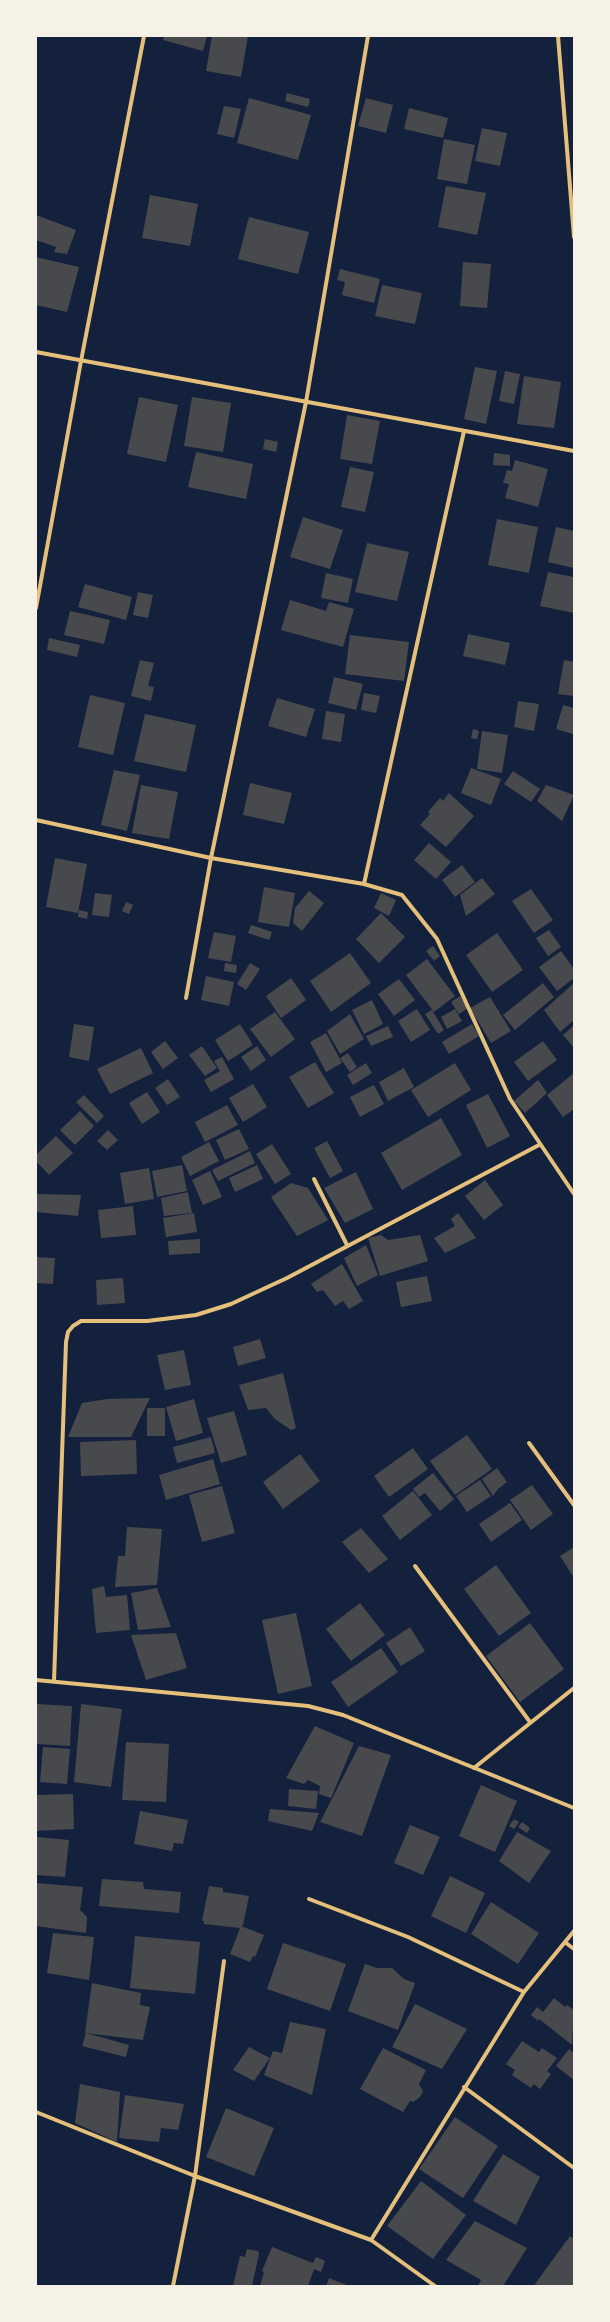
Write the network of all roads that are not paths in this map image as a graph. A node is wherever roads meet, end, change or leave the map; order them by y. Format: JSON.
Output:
{"nodes":[{"id":1,"x":144,"y":36,"type":"edge"},
{"id":2,"x":368,"y":36,"type":"edge"},
{"id":3,"x":558,"y":36,"type":"edge"},
{"id":4,"x":574,"y":237,"type":"edge"},
{"id":5,"x":36,"y":352,"type":"edge"},
{"id":6,"x":81,"y":361,"type":"junction"},
{"id":7,"x":306,"y":402,"type":"junction"},
{"id":8,"x":464,"y":431,"type":"junction"},
{"id":9,"x":574,"y":451,"type":"edge"},
{"id":10,"x":36,"y":608,"type":"edge"},
{"id":11,"x":36,"y":820,"type":"edge"},
{"id":12,"x":211,"y":858,"type":"junction"},
{"id":13,"x":364,"y":884,"type":"junction"},
{"id":14,"x":186,"y":998,"type":"dead end"},
{"id":15,"x":539,"y":1145,"type":"junction"},
{"id":16,"x":314,"y":1179,"type":"dead end"},
{"id":17,"x":574,"y":1194,"type":"edge"},
{"id":18,"x":347,"y":1245,"type":"junction"},
{"id":19,"x":529,"y":1443,"type":"dead end"},
{"id":20,"x":574,"y":1505,"type":"edge"},
{"id":21,"x":415,"y":1566,"type":"dead end"},
{"id":22,"x":36,"y":1680,"type":"edge"},
{"id":23,"x":54,"y":1681,"type":"junction"},
{"id":24,"x":574,"y":1688,"type":"edge"},
{"id":25,"x":530,"y":1722,"type":"junction"},
{"id":26,"x":474,"y":1768,"type":"junction"},
{"id":27,"x":574,"y":1808,"type":"edge"},
{"id":28,"x":309,"y":1899,"type":"dead end"},
{"id":29,"x":574,"y":1931,"type":"edge"},
{"id":30,"x":566,"y":1943,"type":"junction"},
{"id":31,"x":574,"y":1949,"type":"edge"},
{"id":32,"x":224,"y":1961,"type":"dead end"},
{"id":33,"x":524,"y":1992,"type":"junction"},
{"id":34,"x":464,"y":2087,"type":"junction"},
{"id":35,"x":36,"y":2112,"type":"edge"},
{"id":36,"x":574,"y":2168,"type":"edge"},
{"id":37,"x":196,"y":2176,"type":"junction"},
{"id":38,"x":371,"y":2240,"type":"junction"},
{"id":39,"x":173,"y":2286,"type":"edge"},
{"id":40,"x":435,"y":2286,"type":"edge"}],
"edges":[{"from":1,"to":6,"type":"street"},
{"from":2,"to":7,"type":"street"},
{"from":3,"to":4,"type":"street"},
{"from":5,"to":6,"type":"street"},
{"from":6,"to":7,"type":"street"},
{"from":6,"to":10,"type":"street"},
{"from":7,"to":8,"type":"street"},
{"from":7,"to":12,"type":"street"},
{"from":8,"to":9,"type":"street"},
{"from":8,"to":13,"type":"street"},
{"from":11,"to":12,"type":"street"},
{"from":12,"to":13,"type":"street"},
{"from":12,"to":14,"type":"street"},
{"from":13,"to":15,"type":"street"},
{"from":15,"to":17,"type":"street"},
{"from":15,"to":18,"type":"street"},
{"from":16,"to":18,"type":"street"},
{"from":18,"to":23,"type":"street"},
{"from":19,"to":20,"type":"street"},
{"from":21,"to":25,"type":"street"},
{"from":22,"to":23,"type":"street"},
{"from":23,"to":26,"type":"street"},
{"from":24,"to":25,"type":"street"},
{"from":25,"to":26,"type":"street"},
{"from":26,"to":27,"type":"street"},
{"from":28,"to":33,"type":"street"},
{"from":29,"to":30,"type":"street"},
{"from":30,"to":31,"type":"street"},
{"from":30,"to":33,"type":"street"},
{"from":32,"to":37,"type":"street"},
{"from":33,"to":34,"type":"street"},
{"from":34,"to":36,"type":"street"},
{"from":34,"to":38,"type":"street"},
{"from":35,"to":37,"type":"street"},
{"from":37,"to":38,"type":"street"},
{"from":37,"to":39,"type":"street"},
{"from":38,"to":40,"type":"street"}]}
